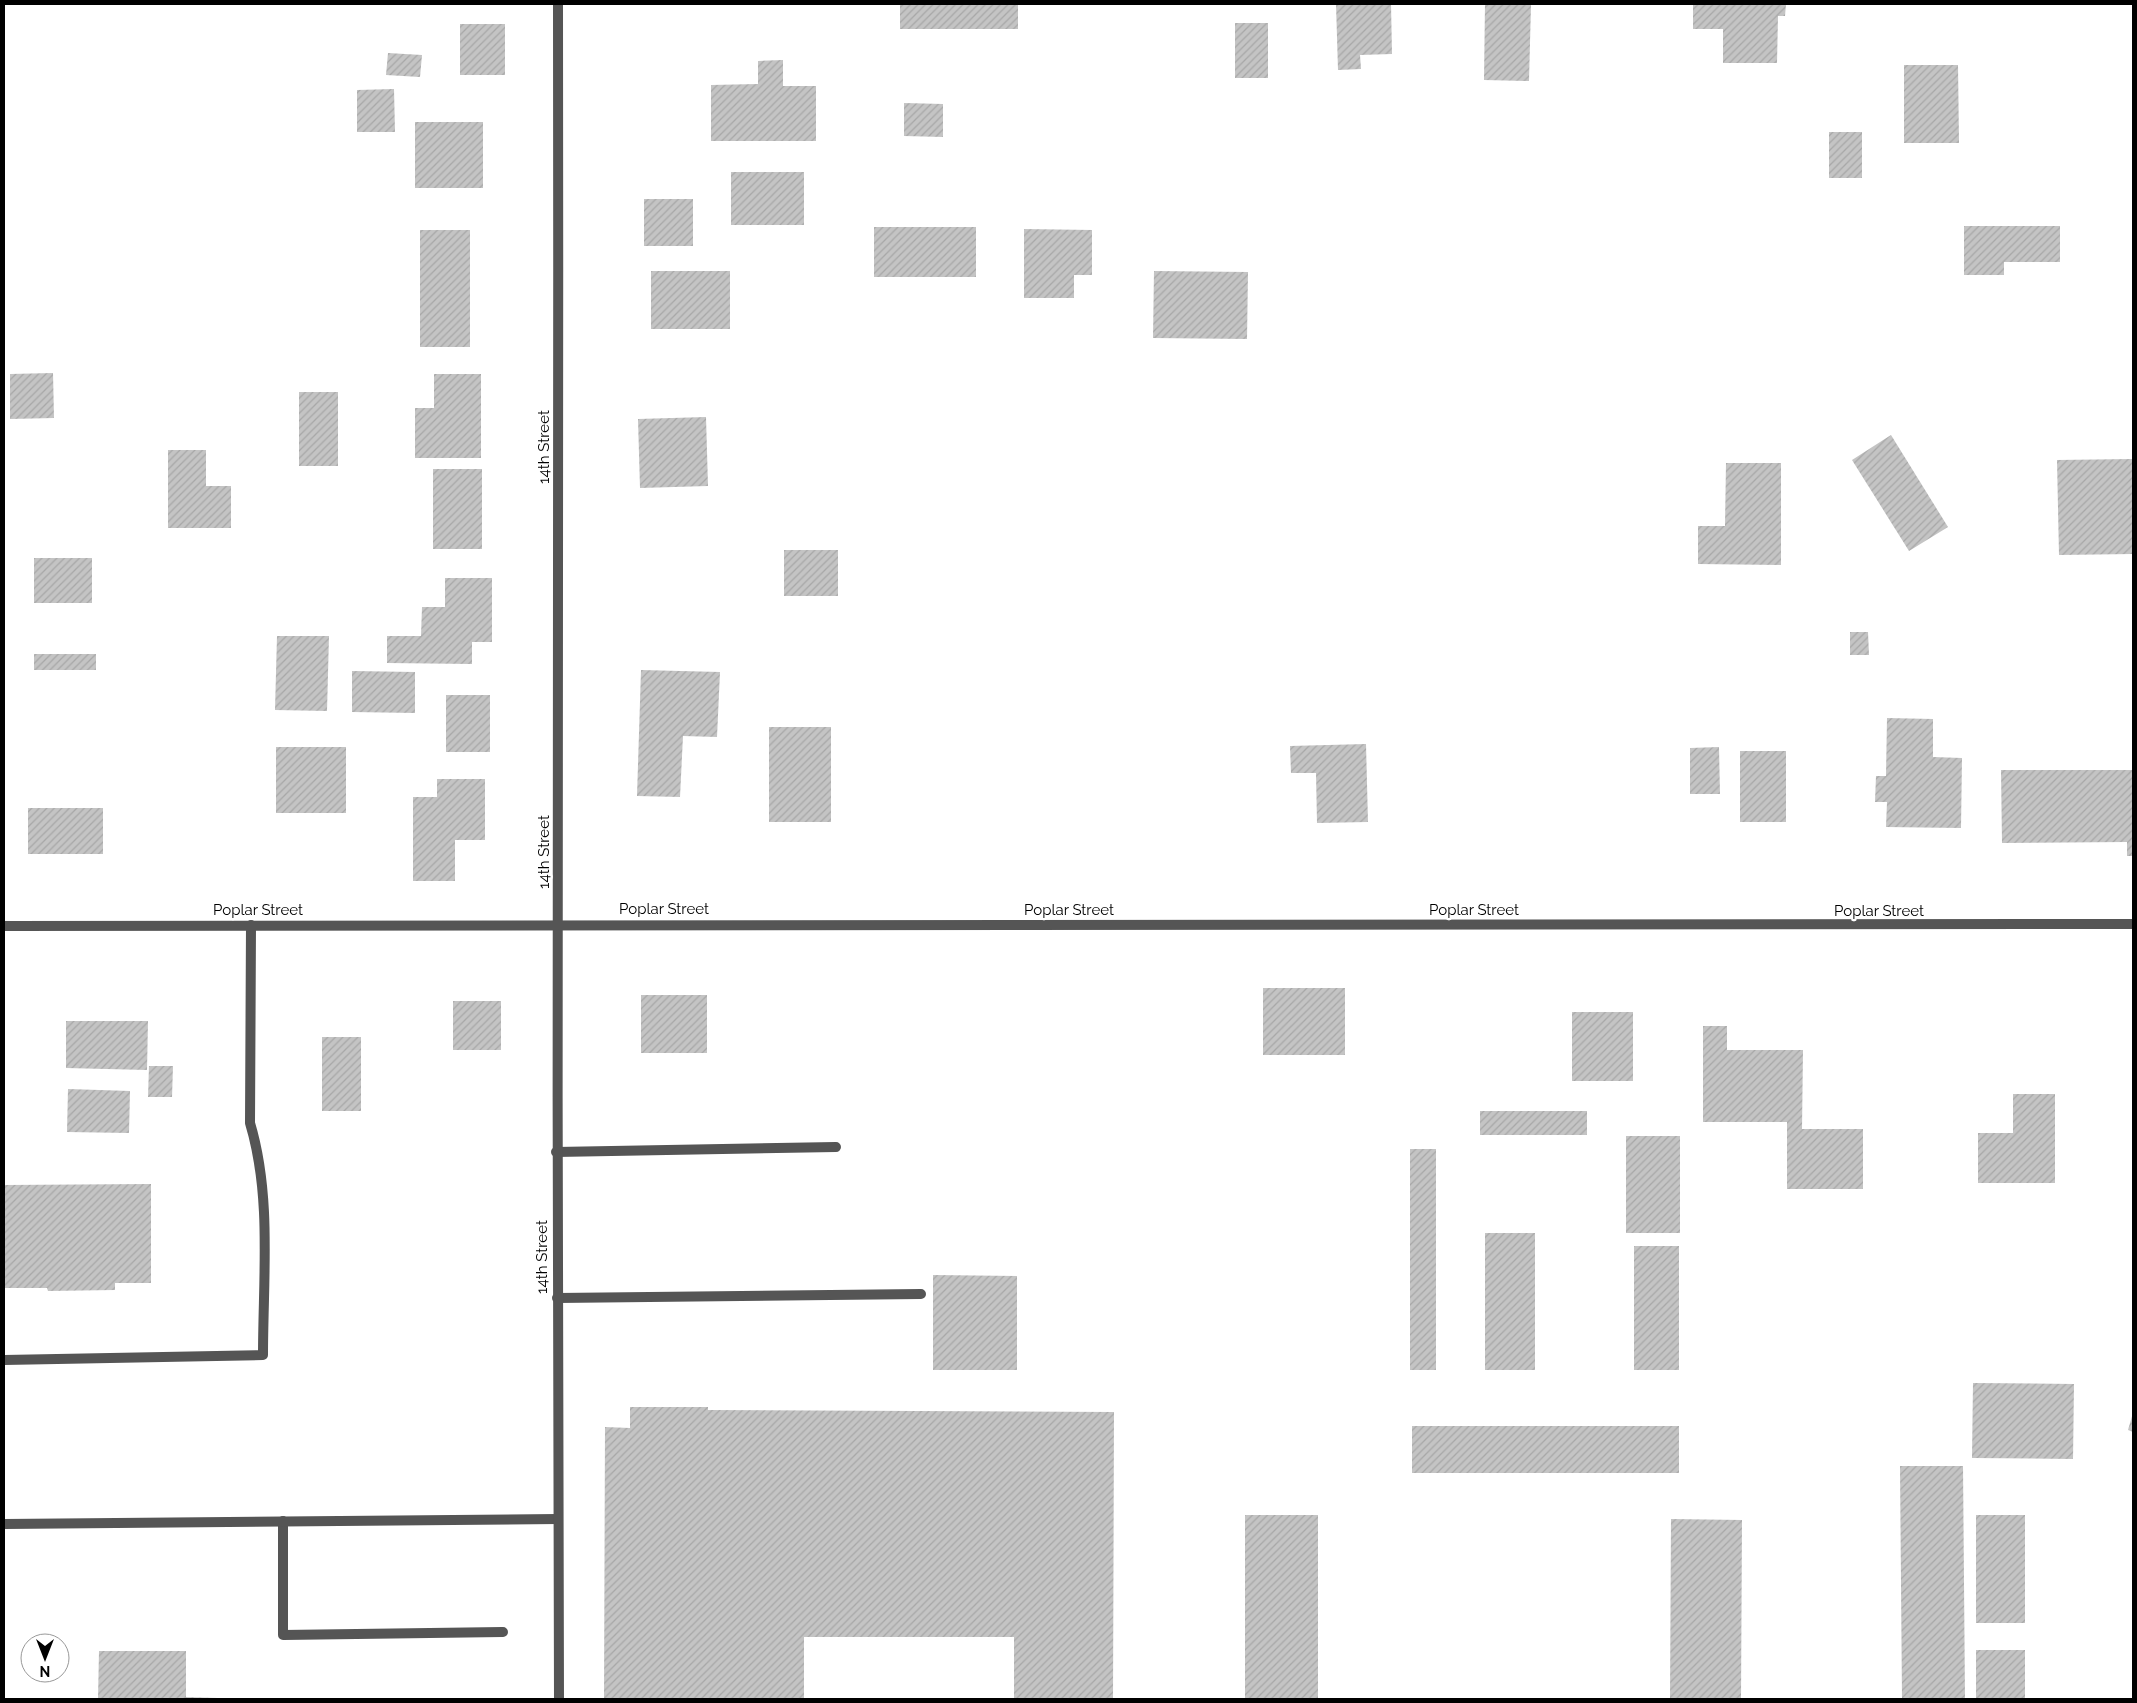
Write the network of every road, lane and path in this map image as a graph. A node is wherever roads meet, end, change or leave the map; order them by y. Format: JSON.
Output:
{"nodes":[{"id":1,"x":558,"y":4,"type":"edge"},
{"id":2,"x":559,"y":924,"type":"junction"},
{"id":3,"x":2133,"y":924,"type":"edge"},
{"id":4,"x":251,"y":925,"type":"junction"},
{"id":5,"x":4,"y":926,"type":"edge"},
{"id":6,"x":836,"y":1147,"type":"dead end"},
{"id":7,"x":556,"y":1152,"type":"junction"},
{"id":8,"x":921,"y":1294,"type":"dead end"},
{"id":9,"x":557,"y":1298,"type":"junction"},
{"id":10,"x":4,"y":1360,"type":"edge"},
{"id":11,"x":558,"y":1519,"type":"junction"},
{"id":12,"x":283,"y":1522,"type":"junction"},
{"id":13,"x":4,"y":1524,"type":"edge"},
{"id":14,"x":502,"y":1632,"type":"dead end"},
{"id":15,"x":559,"y":1699,"type":"edge"}],
"edges":[{"from":1,"to":2,"type":"street","name":"14th Street"},
{"from":2,"to":3,"type":"street","name":"Poplar Street"},
{"from":2,"to":4,"type":"street","name":"Poplar Street"},
{"from":2,"to":7,"type":"street","name":"14th Street"},
{"from":4,"to":5,"type":"street","name":"Poplar Street"},
{"from":4,"to":10,"type":"street"},
{"from":6,"to":7,"type":"street"},
{"from":7,"to":9,"type":"street","name":"14th Street"},
{"from":8,"to":9,"type":"street"},
{"from":9,"to":11,"type":"street","name":"14th Street"},
{"from":11,"to":12,"type":"street"},
{"from":11,"to":15,"type":"street","name":"14th Street"},
{"from":12,"to":13,"type":"street"},
{"from":12,"to":14,"type":"street"}]}
